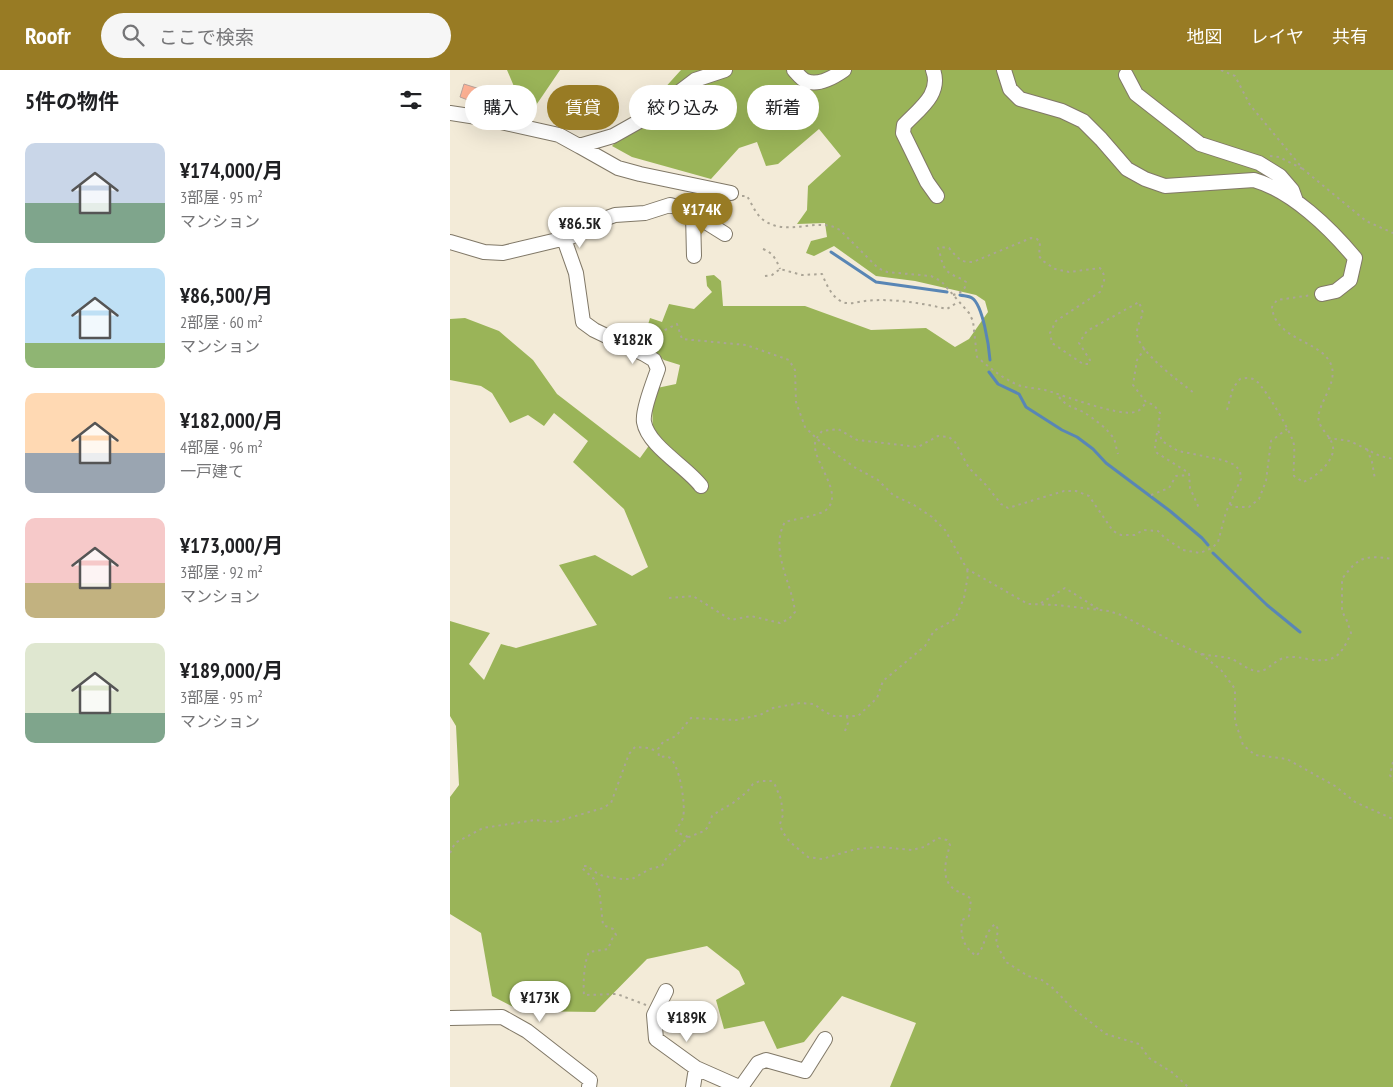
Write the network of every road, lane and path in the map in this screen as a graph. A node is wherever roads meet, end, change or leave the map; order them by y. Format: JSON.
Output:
{"nodes":[{"id":1,"x":725,"y":70,"type":"edge"},
{"id":2,"x":794,"y":70,"type":"edge"},
{"id":3,"x":844,"y":70,"type":"edge"},
{"id":4,"x":933,"y":70,"type":"edge"},
{"id":5,"x":1004,"y":70,"type":"edge"},
{"id":6,"x":1221,"y":70,"type":"edge"},
{"id":7,"x":1126,"y":75,"type":"dead end"},
{"id":8,"x":450,"y":113,"type":"edge"},
{"id":9,"x":579,"y":146,"type":"junction"},
{"id":10,"x":937,"y":196,"type":"dead end"},
{"id":11,"x":727,"y":197,"type":"joint"},
{"id":12,"x":1297,"y":204,"type":"junction"},
{"id":13,"x":693,"y":214,"type":"junction"},
{"id":14,"x":1393,"y":233,"type":"edge"},
{"id":15,"x":725,"y":234,"type":"dead end"},
{"id":16,"x":564,"y":239,"type":"junction"},
{"id":17,"x":450,"y":242,"type":"edge"},
{"id":18,"x":763,"y":249,"type":"dead end"},
{"id":19,"x":694,"y":256,"type":"dead end"},
{"id":20,"x":780,"y":269,"type":"junction"},
{"id":21,"x":765,"y":276,"type":"dead end"},
{"id":22,"x":1322,"y":294,"type":"joint"},
{"id":23,"x":953,"y":295,"type":"junction"},
{"id":24,"x":958,"y":302,"type":"junction"},
{"id":25,"x":1145,"y":348,"type":"junction"},
{"id":26,"x":644,"y":354,"type":"junction"},
{"id":27,"x":1194,"y":393,"type":"dead end"},
{"id":28,"x":1057,"y":395,"type":"junction"},
{"id":29,"x":1146,"y":402,"type":"junction"},
{"id":30,"x":1227,"y":410,"type":"dead end"},
{"id":31,"x":1287,"y":429,"type":"junction"},
{"id":32,"x":1158,"y":430,"type":"junction"},
{"id":33,"x":1328,"y":438,"type":"junction"},
{"id":34,"x":817,"y":439,"type":"junction"},
{"id":35,"x":1367,"y":449,"type":"junction"},
{"id":36,"x":1118,"y":454,"type":"dead end"},
{"id":37,"x":1393,"y":459,"type":"edge"},
{"id":38,"x":1190,"y":475,"type":"junction"},
{"id":39,"x":1375,"y":479,"type":"dead end"},
{"id":40,"x":701,"y":486,"type":"dead end"},
{"id":41,"x":1151,"y":495,"type":"dead end"},
{"id":42,"x":1230,"y":504,"type":"junction"},
{"id":43,"x":1199,"y":508,"type":"dead end"},
{"id":44,"x":1393,"y":559,"type":"edge"},
{"id":45,"x":966,"y":569,"type":"junction"},
{"id":46,"x":669,"y":598,"type":"dead end"},
{"id":47,"x":1041,"y":604,"type":"junction"},
{"id":48,"x":1102,"y":611,"type":"junction"},
{"id":49,"x":1201,"y":654,"type":"junction"},
{"id":50,"x":847,"y":716,"type":"junction"},
{"id":51,"x":845,"y":731,"type":"dead end"},
{"id":52,"x":658,"y":752,"type":"junction"},
{"id":53,"x":1393,"y":762,"type":"edge"},
{"id":54,"x":1393,"y":780,"type":"edge"},
{"id":55,"x":1393,"y":819,"type":"edge"},
{"id":56,"x":689,"y":838,"type":"junction"},
{"id":57,"x":450,"y":853,"type":"edge"},
{"id":58,"x":666,"y":991,"type":"dead end"},
{"id":59,"x":657,"y":1010,"type":"junction"},
{"id":60,"x":450,"y":1018,"type":"edge"},
{"id":61,"x":826,"y":1039,"type":"dead end"},
{"id":62,"x":696,"y":1068,"type":"junction"},
{"id":63,"x":589,"y":1087,"type":"edge"},
{"id":64,"x":693,"y":1087,"type":"edge"},
{"id":65,"x":740,"y":1087,"type":"edge"},
{"id":66,"x":1188,"y":1087,"type":"edge"}],
"edges":[{"from":1,"to":9,"type":"street"},
{"from":2,"to":3,"type":"street"},
{"from":4,"to":10,"type":"street"},
{"from":5,"to":12,"type":"street"},
{"from":6,"to":14,"type":"path"},
{"from":7,"to":12,"type":"street"},
{"from":8,"to":9,"type":"street"},
{"from":9,"to":11,"type":"street"},
{"from":11,"to":23,"type":"path"},
{"from":12,"to":22,"type":"street"},
{"from":13,"to":15,"type":"street"},
{"from":13,"to":16,"type":"street"},
{"from":13,"to":19,"type":"street"},
{"from":16,"to":17,"type":"street"},
{"from":16,"to":26,"type":"street"},
{"from":18,"to":20,"type":"path"},
{"from":20,"to":21,"type":"path"},
{"from":20,"to":24,"type":"path"},
{"from":22,"to":33,"type":"path"},
{"from":23,"to":24,"type":"path"},
{"from":23,"to":25,"type":"path"},
{"from":24,"to":28,"type":"path"},
{"from":25,"to":27,"type":"path"},
{"from":25,"to":29,"type":"path"},
{"from":26,"to":34,"type":"path"},
{"from":26,"to":40,"type":"street"},
{"from":28,"to":29,"type":"path"},
{"from":28,"to":36,"type":"path"},
{"from":29,"to":32,"type":"path"},
{"from":30,"to":31,"type":"path"},
{"from":31,"to":33,"type":"path"},
{"from":31,"to":42,"type":"path"},
{"from":32,"to":38,"type":"path"},
{"from":32,"to":42,"type":"path"},
{"from":33,"to":35,"type":"path"},
{"from":34,"to":42,"type":"path"},
{"from":34,"to":45,"type":"path"},
{"from":34,"to":46,"type":"path"},
{"from":35,"to":37,"type":"path"},
{"from":35,"to":39,"type":"path"},
{"from":38,"to":41,"type":"path"},
{"from":38,"to":43,"type":"path"},
{"from":44,"to":49,"type":"path"},
{"from":45,"to":47,"type":"path"},
{"from":45,"to":50,"type":"path"},
{"from":47,"to":48,"type":"path"},
{"from":47,"to":48,"type":"path"},
{"from":48,"to":49,"type":"path"},
{"from":49,"to":55,"type":"path"},
{"from":50,"to":51,"type":"path"},
{"from":50,"to":52,"type":"path"},
{"from":52,"to":56,"type":"path"},
{"from":52,"to":57,"type":"path"},
{"from":53,"to":54,"type":"path"},
{"from":56,"to":59,"type":"path"},
{"from":56,"to":66,"type":"path"},
{"from":58,"to":59,"type":"street"},
{"from":59,"to":62,"type":"street"},
{"from":60,"to":63,"type":"street"},
{"from":61,"to":65,"type":"street"},
{"from":62,"to":64,"type":"street"},
{"from":62,"to":65,"type":"street"}]}
